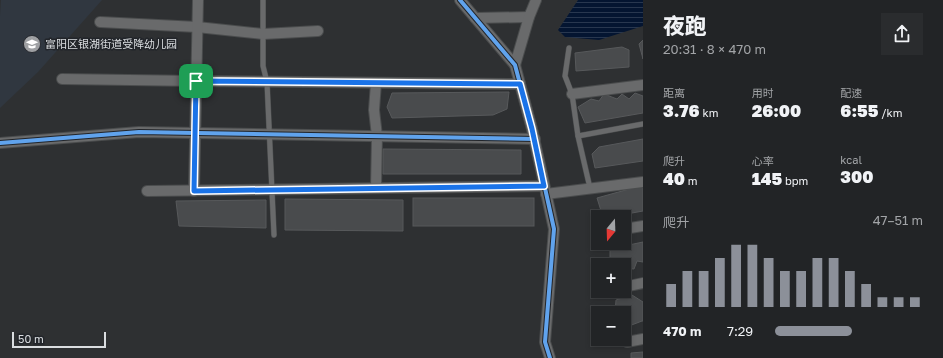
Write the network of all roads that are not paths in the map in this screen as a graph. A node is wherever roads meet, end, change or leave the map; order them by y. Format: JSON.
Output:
{"nodes":[{"id":1,"x":198,"y":0,"type":"edge"},
{"id":2,"x":263,"y":0,"type":"edge"},
{"id":3,"x":460,"y":0,"type":"edge"},
{"id":4,"x":536,"y":0,"type":"edge"},
{"id":5,"x":529,"y":17,"type":"junction"},
{"id":6,"x":475,"y":18,"type":"junction"},
{"id":7,"x":100,"y":22,"type":"dead end"},
{"id":8,"x":197,"y":27,"type":"junction"},
{"id":9,"x":318,"y":31,"type":"dead end"},
{"id":10,"x":263,"y":34,"type":"junction"},
{"id":11,"x":569,"y":48,"type":"dead end"},
{"id":12,"x":514,"y":65,"type":"junction"},
{"id":13,"x":62,"y":79,"type":"dead end"},
{"id":14,"x":196,"y":81,"type":"junction"},
{"id":15,"x":267,"y":82,"type":"junction"},
{"id":16,"x":376,"y":83,"type":"junction"},
{"id":17,"x":520,"y":84,"type":"junction"},
{"id":18,"x":643,"y":85,"type":"edge"},
{"id":19,"x":572,"y":94,"type":"junction"},
{"id":20,"x":643,"y":124,"type":"edge"},
{"id":21,"x":195,"y":132,"type":"junction"},
{"id":22,"x":269,"y":134,"type":"junction"},
{"id":23,"x":377,"y":136,"type":"junction"},
{"id":24,"x":578,"y":136,"type":"junction"},
{"id":25,"x":534,"y":139,"type":"junction"},
{"id":26,"x":0,"y":143,"type":"edge"},
{"id":27,"x":643,"y":182,"type":"edge"},
{"id":28,"x":376,"y":188,"type":"junction"},
{"id":29,"x":590,"y":188,"type":"junction"},
{"id":30,"x":272,"y":190,"type":"junction"},
{"id":31,"x":545,"y":190,"type":"junction"},
{"id":32,"x":147,"y":191,"type":"dead end"},
{"id":33,"x":194,"y":191,"type":"junction"},
{"id":34,"x":643,"y":226,"type":"edge"},
{"id":35,"x":631,"y":228,"type":"edge"},
{"id":36,"x":274,"y":235,"type":"dead end"},
{"id":37,"x":643,"y":282,"type":"edge"},
{"id":38,"x":631,"y":285,"type":"edge"},
{"id":39,"x":643,"y":338,"type":"edge"},
{"id":40,"x":631,"y":341,"type":"edge"},
{"id":41,"x":550,"y":358,"type":"edge"}],
"edges":[{"from":1,"to":8,"type":"street"},
{"from":2,"to":10,"type":"lane"},
{"from":3,"to":6,"type":"street"},
{"from":4,"to":5,"type":"street"},
{"from":5,"to":6,"type":"street"},
{"from":5,"to":12,"type":"street"},
{"from":6,"to":12,"type":"street"},
{"from":7,"to":8,"type":"street"},
{"from":8,"to":10,"type":"street"},
{"from":8,"to":14,"type":"street"},
{"from":9,"to":10,"type":"street"},
{"from":10,"to":15,"type":"lane"},
{"from":11,"to":19,"type":"lane"},
{"from":12,"to":17,"type":"street"},
{"from":13,"to":14,"type":"street"},
{"from":14,"to":15,"type":"street"},
{"from":14,"to":21,"type":"street"},
{"from":15,"to":16,"type":"street"},
{"from":15,"to":22,"type":"lane"},
{"from":16,"to":17,"type":"street"},
{"from":16,"to":23,"type":"street"},
{"from":17,"to":25,"type":"street"},
{"from":18,"to":19,"type":"street"},
{"from":19,"to":24,"type":"lane"},
{"from":20,"to":24,"type":"lane"},
{"from":21,"to":22,"type":"street"},
{"from":21,"to":26,"type":"street"},
{"from":21,"to":33,"type":"street"},
{"from":22,"to":23,"type":"street"},
{"from":22,"to":30,"type":"lane"},
{"from":23,"to":25,"type":"street"},
{"from":23,"to":28,"type":"street"},
{"from":24,"to":29,"type":"lane"},
{"from":25,"to":31,"type":"street"},
{"from":27,"to":29,"type":"street"},
{"from":28,"to":30,"type":"street"},
{"from":28,"to":31,"type":"street"},
{"from":29,"to":31,"type":"street"},
{"from":30,"to":33,"type":"street"},
{"from":30,"to":36,"type":"lane"},
{"from":31,"to":41,"type":"street"},
{"from":32,"to":33,"type":"street"},
{"from":34,"to":35,"type":"street"},
{"from":37,"to":38,"type":"street"},
{"from":39,"to":40,"type":"street"}]}
